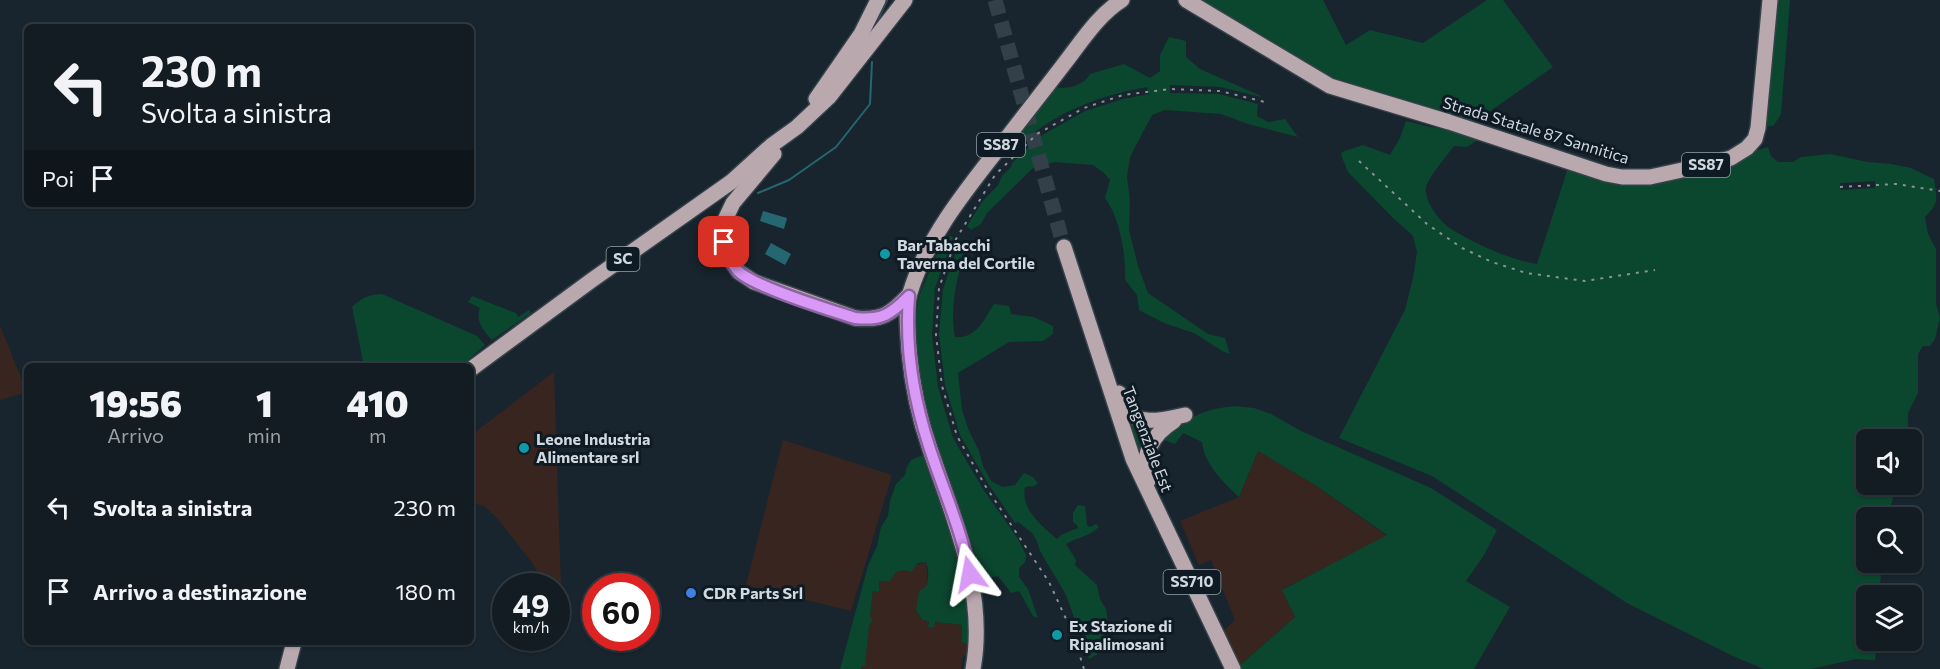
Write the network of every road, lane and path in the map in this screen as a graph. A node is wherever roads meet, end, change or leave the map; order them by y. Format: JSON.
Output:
{"nodes":[{"id":1,"x":867,"y":0,"type":"edge"},
{"id":2,"x":878,"y":0,"type":"edge"},
{"id":3,"x":905,"y":0,"type":"edge"},
{"id":4,"x":1122,"y":0,"type":"edge"},
{"id":5,"x":1186,"y":0,"type":"edge"},
{"id":6,"x":1770,"y":0,"type":"edge"},
{"id":7,"x":797,"y":127,"type":"junction"},
{"id":8,"x":772,"y":145,"type":"junction"},
{"id":9,"x":1064,"y":247,"type":"tunnel mouth"},
{"id":10,"x":909,"y":296,"type":"junction"},
{"id":11,"x":1103,"y":366,"type":"junction"},
{"id":12,"x":474,"y":367,"type":"edge"},
{"id":13,"x":1150,"y":496,"type":"junction"},
{"id":14,"x":293,"y":645,"type":"edge"},
{"id":15,"x":287,"y":669,"type":"edge"},
{"id":16,"x":973,"y":669,"type":"edge"},
{"id":17,"x":1233,"y":669,"type":"edge"}],
"edges":[{"from":1,"to":8,"type":"main road"},
{"from":2,"to":7,"type":"main road"},
{"from":3,"to":7,"type":"main road"},
{"from":4,"to":10,"type":"main road","number":"SS87"},
{"from":5,"to":6,"type":"main road","name":"Strada Statale 87 Sannitica","number":"SS87"},
{"from":7,"to":8,"type":"main road"},
{"from":7,"to":10,"type":"main road"},
{"from":8,"to":12,"type":"main road","number":"SC"},
{"from":9,"to":11,"type":"main road","name":"Tangenziale Est","number":"SS710"},
{"from":10,"to":16,"type":"main road","number":"SS87"},
{"from":11,"to":13,"type":"main road","name":"Tangenziale Est","number":"SS710"},
{"from":11,"to":13,"type":"main road"},
{"from":13,"to":17,"type":"main road","name":"Tangenziale Est","number":"SS710"},
{"from":14,"to":15,"type":"main road"}]}
